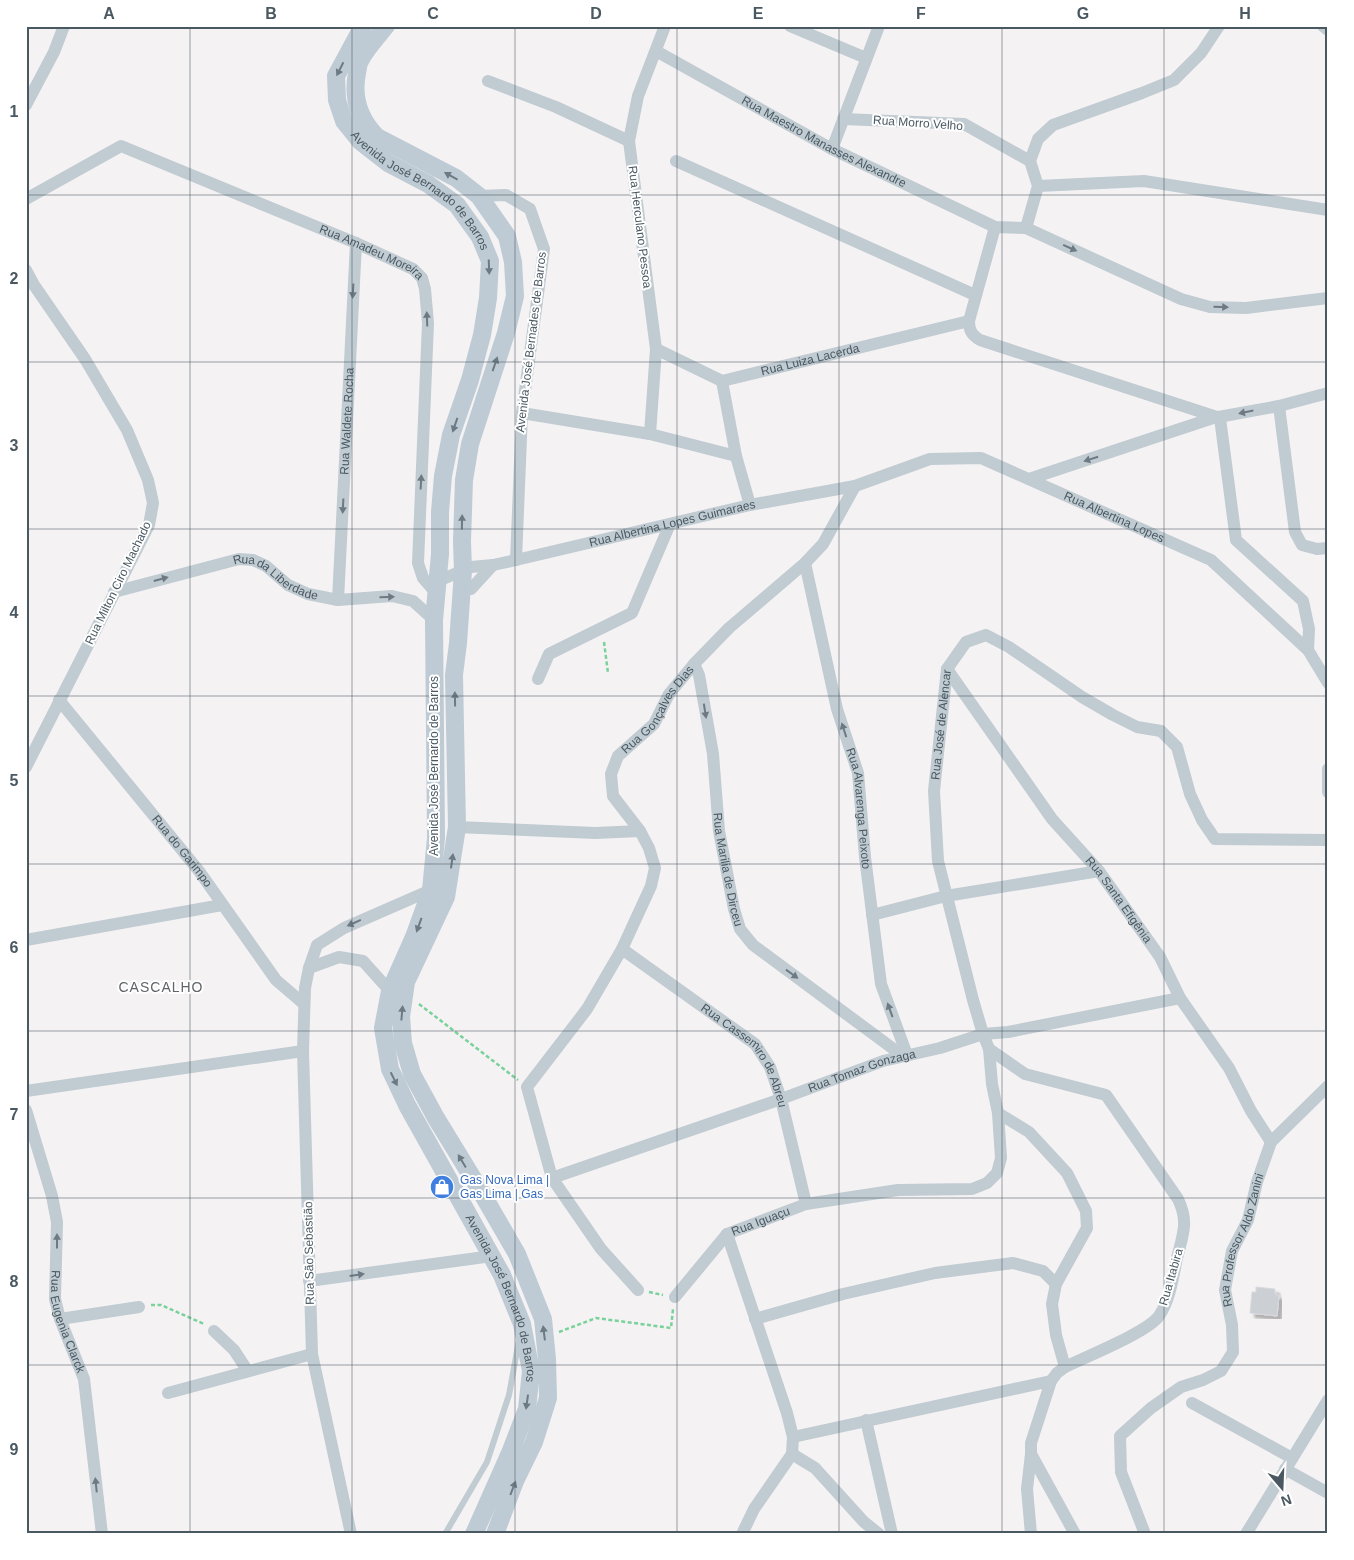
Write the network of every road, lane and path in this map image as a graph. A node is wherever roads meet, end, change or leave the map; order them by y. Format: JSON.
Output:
{"nodes":[{"id":1,"x":64,"y":26,"type":"edge"},
{"id":2,"x":363,"y":26,"type":"edge"},
{"id":3,"x":386,"y":26,"type":"edge"},
{"id":4,"x":665,"y":26,"type":"edge"},
{"id":5,"x":790,"y":26,"type":"edge"},
{"id":6,"x":879,"y":26,"type":"edge"},
{"id":7,"x":1323,"y":26,"type":"edge"},
{"id":8,"x":1217,"y":27,"type":"edge"},
{"id":9,"x":1328,"y":30,"type":"edge"},
{"id":10,"x":656,"y":51,"type":"junction"},
{"id":11,"x":866,"y":58,"type":"junction"},
{"id":12,"x":488,"y":81,"type":"dead end"},
{"id":13,"x":26,"y":105,"type":"edge"},
{"id":14,"x":844,"y":119,"type":"junction"},
{"id":15,"x":629,"y":141,"type":"junction"},
{"id":16,"x":832,"y":149,"type":"junction"},
{"id":17,"x":676,"y":161,"type":"dead end"},
{"id":18,"x":1030,"y":161,"type":"junction"},
{"id":19,"x":1038,"y":186,"type":"junction"},
{"id":20,"x":480,"y":196,"type":"junction"},
{"id":21,"x":26,"y":199,"type":"edge"},
{"id":22,"x":1328,"y":210,"type":"edge"},
{"id":23,"x":995,"y":227,"type":"junction"},
{"id":24,"x":1026,"y":228,"type":"junction"},
{"id":25,"x":356,"y":243,"type":"junction"},
{"id":26,"x":26,"y":270,"type":"edge"},
{"id":27,"x":975,"y":295,"type":"junction"},
{"id":28,"x":1328,"y":298,"type":"edge"},
{"id":29,"x":969,"y":321,"type":"junction"},
{"id":30,"x":656,"y":349,"type":"junction"},
{"id":31,"x":722,"y":381,"type":"junction"},
{"id":32,"x":1328,"y":394,"type":"edge"},
{"id":33,"x":1279,"y":406,"type":"junction"},
{"id":34,"x":522,"y":413,"type":"junction"},
{"id":35,"x":1220,"y":418,"type":"junction"},
{"id":36,"x":650,"y":434,"type":"junction"},
{"id":37,"x":736,"y":456,"type":"junction"},
{"id":38,"x":1029,"y":479,"type":"junction"},
{"id":39,"x":855,"y":486,"type":"junction"},
{"id":40,"x":750,"y":505,"type":"junction"},
{"id":41,"x":670,"y":524,"type":"junction"},
{"id":42,"x":1328,"y":548,"type":"edge"},
{"id":43,"x":516,"y":560,"type":"junction"},
{"id":44,"x":805,"y":563,"type":"junction"},
{"id":45,"x":493,"y":565,"type":"junction"},
{"id":46,"x":463,"y":571,"type":"junction"},
{"id":47,"x":437,"y":588,"type":"junction"},
{"id":48,"x":471,"y":589,"type":"junction"},
{"id":49,"x":114,"y":592,"type":"junction"},
{"id":50,"x":338,"y":600,"type":"junction"},
{"id":51,"x":434,"y":620,"type":"junction"},
{"id":52,"x":602,"y":628,"type":"junction"},
{"id":53,"x":458,"y":643,"type":"junction"},
{"id":54,"x":1308,"y":650,"type":"junction"},
{"id":55,"x":434,"y":656,"type":"junction"},
{"id":56,"x":694,"y":664,"type":"junction"},
{"id":57,"x":947,"y":669,"type":"junction"},
{"id":58,"x":608,"y":673,"type":"dead end"},
{"id":59,"x":538,"y":679,"type":"dead end"},
{"id":60,"x":1328,"y":683,"type":"edge"},
{"id":61,"x":59,"y":700,"type":"junction"},
{"id":62,"x":26,"y":767,"type":"edge"},
{"id":63,"x":1328,"y":769,"type":"edge"},
{"id":64,"x":1328,"y":792,"type":"edge"},
{"id":65,"x":457,"y":827,"type":"junction"},
{"id":66,"x":640,"y":831,"type":"junction"},
{"id":67,"x":1328,"y":840,"type":"edge"},
{"id":68,"x":1099,"y":871,"type":"junction"},
{"id":69,"x":431,"y":890,"type":"junction"},
{"id":70,"x":946,"y":896,"type":"junction"},
{"id":71,"x":222,"y":905,"type":"junction"},
{"id":72,"x":872,"y":915,"type":"junction"},
{"id":73,"x":26,"y":940,"type":"edge"},
{"id":74,"x":622,"y":949,"type":"junction"},
{"id":75,"x":309,"y":968,"type":"junction"},
{"id":76,"x":397,"y":992,"type":"junction"},
{"id":77,"x":1180,"y":998,"type":"junction"},
{"id":78,"x":304,"y":1004,"type":"junction"},
{"id":79,"x":983,"y":1034,"type":"junction"},
{"id":80,"x":989,"y":1049,"type":"junction"},
{"id":81,"x":303,"y":1051,"type":"junction"},
{"id":82,"x":905,"y":1056,"type":"junction"},
{"id":83,"x":1328,"y":1086,"type":"edge"},
{"id":84,"x":527,"y":1087,"type":"junction"},
{"id":85,"x":26,"y":1091,"type":"edge"},
{"id":86,"x":781,"y":1099,"type":"junction"},
{"id":87,"x":26,"y":1110,"type":"edge"},
{"id":88,"x":998,"y":1113,"type":"junction"},
{"id":89,"x":1271,"y":1142,"type":"junction"},
{"id":90,"x":552,"y":1178,"type":"junction"},
{"id":91,"x":806,"y":1204,"type":"junction"},
{"id":92,"x":727,"y":1234,"type":"junction"},
{"id":93,"x":492,"y":1256,"type":"junction"},
{"id":94,"x":309,"y":1281,"type":"junction"},
{"id":95,"x":1056,"y":1284,"type":"junction"},
{"id":96,"x":638,"y":1290,"type":"joint"},
{"id":97,"x":675,"y":1297,"type":"junction"},
{"id":98,"x":140,"y":1307,"type":"joint"},
{"id":99,"x":60,"y":1319,"type":"junction"},
{"id":100,"x":755,"y":1319,"type":"junction"},
{"id":101,"x":522,"y":1324,"type":"junction"},
{"id":102,"x":214,"y":1331,"type":"joint"},
{"id":103,"x":545,"y":1337,"type":"junction"},
{"id":104,"x":312,"y":1354,"type":"junction"},
{"id":105,"x":1065,"y":1367,"type":"junction"},
{"id":106,"x":247,"y":1370,"type":"junction"},
{"id":107,"x":1051,"y":1381,"type":"junction"},
{"id":108,"x":168,"y":1393,"type":"dead end"},
{"id":109,"x":1328,"y":1400,"type":"edge"},
{"id":110,"x":1192,"y":1403,"type":"dead end"},
{"id":111,"x":866,"y":1420,"type":"junction"},
{"id":112,"x":793,"y":1437,"type":"junction"},
{"id":113,"x":792,"y":1454,"type":"junction"},
{"id":114,"x":1031,"y":1454,"type":"junction"},
{"id":115,"x":1289,"y":1464,"type":"junction"},
{"id":116,"x":1328,"y":1493,"type":"edge"},
{"id":117,"x":497,"y":1532,"type":"edge"},
{"id":118,"x":102,"y":1534,"type":"edge"},
{"id":119,"x":351,"y":1534,"type":"edge"},
{"id":120,"x":445,"y":1534,"type":"edge"},
{"id":121,"x":474,"y":1534,"type":"edge"},
{"id":122,"x":742,"y":1534,"type":"edge"},
{"id":123,"x":879,"y":1534,"type":"edge"},
{"id":124,"x":892,"y":1534,"type":"edge"},
{"id":125,"x":1031,"y":1534,"type":"edge"},
{"id":126,"x":1075,"y":1534,"type":"edge"},
{"id":127,"x":1145,"y":1534,"type":"edge"},
{"id":128,"x":1246,"y":1534,"type":"edge"}],
"edges":[{"from":1,"to":13,"type":"street"},
{"from":2,"to":47,"type":"main road","name":"Avenida José Bernardo de Barros","one_way":true},
{"from":20,"to":3,"type":"main road","name":"Avenida José Bernardo de Barros","one_way":true},
{"from":4,"to":10,"type":"street","name":"Rua Herculano Pessoa"},
{"from":5,"to":11,"type":"street"},
{"from":6,"to":11,"type":"street"},
{"from":7,"to":9,"type":"street"},
{"from":8,"to":18,"type":"street"},
{"from":10,"to":15,"type":"street","name":"Rua Herculano Pessoa"},
{"from":10,"to":16,"type":"street","name":"Rua Maestro Manasses Alexandre"},
{"from":11,"to":14,"type":"street"},
{"from":12,"to":15,"type":"street"},
{"from":14,"to":16,"type":"street"},
{"from":14,"to":18,"type":"street","name":"Rua Morro Velho"},
{"from":15,"to":30,"type":"street","name":"Rua Herculano Pessoa"},
{"from":16,"to":23,"type":"street","name":"Rua Maestro Manasses Alexandre"},
{"from":17,"to":27,"type":"street"},
{"from":18,"to":19,"type":"street"},
{"from":19,"to":22,"type":"street"},
{"from":19,"to":24,"type":"street"},
{"from":20,"to":34,"type":"street","name":"Avenida José Bernades de Barros"},
{"from":46,"to":20,"type":"main road","name":"Avenida José Bernardo de Barros","one_way":true},
{"from":21,"to":25,"type":"street","name":"Rua Amadeu Moreira"},
{"from":23,"to":24,"type":"street"},
{"from":23,"to":27,"type":"street"},
{"from":24,"to":28,"type":"street","one_way":true},
{"from":47,"to":25,"type":"street","name":"Rua Amadeu Moreira","one_way":true},
{"from":25,"to":50,"type":"street","name":"Rua Waldete Rocha","one_way":true},
{"from":26,"to":49,"type":"street","name":"Rua Milton Ciro Machado"},
{"from":27,"to":29,"type":"street"},
{"from":29,"to":31,"type":"street","name":"Rua Luiza Lacerda"},
{"from":29,"to":35,"type":"street"},
{"from":30,"to":31,"type":"street"},
{"from":30,"to":36,"type":"street","name":"Rua Herculano Pessoa"},
{"from":31,"to":37,"type":"street"},
{"from":32,"to":33,"type":"street"},
{"from":33,"to":35,"type":"street","one_way":true},
{"from":33,"to":42,"type":"street"},
{"from":34,"to":36,"type":"street"},
{"from":34,"to":43,"type":"street","name":"Avenida José Bernades de Barros"},
{"from":35,"to":38,"type":"street","one_way":true},
{"from":35,"to":54,"type":"street"},
{"from":36,"to":37,"type":"street"},
{"from":37,"to":40,"type":"street"},
{"from":38,"to":39,"type":"street","name":"Rua Albertina Lopes"},
{"from":38,"to":54,"type":"street","name":"Rua Albertina Lopes"},
{"from":39,"to":40,"type":"street","name":"Rua Albertina Lopes Guimaraes"},
{"from":39,"to":44,"type":"street","name":"Rua Gonçalves Dias"},
{"from":40,"to":41,"type":"street","name":"Rua Albertina Lopes Guimaraes"},
{"from":41,"to":43,"type":"street","name":"Rua Albertina Lopes Guimaraes"},
{"from":41,"to":52,"type":"street"},
{"from":43,"to":45,"type":"street","name":"Rua Albertina Lopes Guimaraes"},
{"from":44,"to":56,"type":"street","name":"Rua Gonçalves Dias"},
{"from":72,"to":44,"type":"street","name":"Rua Alvarenga Peixoto","one_way":true},
{"from":45,"to":46,"type":"street","name":"Rua Albertina Lopes Guimaraes"},
{"from":45,"to":48,"type":"street"},
{"from":46,"to":47,"type":"street","name":"Rua Albertina Lopes Guimaraes"},
{"from":46,"to":48,"type":"street","name":"Avenida José Bernardo de Barros"},
{"from":46,"to":53,"type":"main road","name":"Avenida José Bernardo de Barros"},
{"from":47,"to":51,"type":"main road","name":"Avenida José Bernardo de Barros"},
{"from":48,"to":53,"type":"street","name":"Avenida José Bernardo de Barros"},
{"from":49,"to":50,"type":"street","name":"Rua da Liberdade","one_way":true},
{"from":49,"to":61,"type":"street","name":"Rua Milton Ciro Machado"},
{"from":50,"to":51,"type":"street","name":"Rua da Liberdade","one_way":true},
{"from":51,"to":55,"type":"main road","name":"Avenida José Bernardo de Barros"},
{"from":52,"to":58,"type":"path"},
{"from":52,"to":59,"type":"street"},
{"from":53,"to":55,"type":"street"},
{"from":65,"to":53,"type":"main road","name":"Avenida José Bernardo de Barros","one_way":true},
{"from":54,"to":60,"type":"street","name":"Rua Albertina Lopes"},
{"from":55,"to":69,"type":"main road","name":"Avenida José Bernardo de Barros"},
{"from":56,"to":66,"type":"street","name":"Rua Gonçalves Dias"},
{"from":56,"to":82,"type":"street","name":"Rua Marilia de Dirceu","one_way":true},
{"from":57,"to":67,"type":"street","name":"Rua José de Alencar"},
{"from":57,"to":68,"type":"street","name":"Rua Santa Efigênia"},
{"from":57,"to":70,"type":"street","name":"Rua José de Alencar"},
{"from":61,"to":62,"type":"street","name":"Rua Milton Ciro Machado"},
{"from":61,"to":71,"type":"street","name":"Rua do Garimpo"},
{"from":63,"to":64,"type":"street"},
{"from":65,"to":66,"type":"street"},
{"from":76,"to":65,"type":"main road","name":"Avenida José Bernardo de Barros","one_way":true},
{"from":66,"to":74,"type":"street","name":"Rua Gonçalves Dias"},
{"from":68,"to":70,"type":"street"},
{"from":68,"to":77,"type":"street","name":"Rua Santa Efigênia"},
{"from":69,"to":75,"type":"street","name":"Rua São Sebastião","one_way":true},
{"from":69,"to":76,"type":"main road","name":"Avenida José Bernardo de Barros","one_way":true},
{"from":70,"to":72,"type":"street"},
{"from":70,"to":79,"type":"street","name":"Rua José de Alencar"},
{"from":71,"to":73,"type":"street"},
{"from":71,"to":78,"type":"street","name":"Rua do Garimpo"},
{"from":82,"to":72,"type":"street","name":"Rua Alvarenga Peixoto","one_way":true},
{"from":74,"to":84,"type":"street","name":"Rua Gonçalves Dias"},
{"from":74,"to":86,"type":"street","name":"Rua Cassemiro de Abreu"},
{"from":75,"to":76,"type":"street"},
{"from":75,"to":78,"type":"street","name":"Rua São Sebastião"},
{"from":76,"to":84,"type":"path"},
{"from":76,"to":93,"type":"main road","name":"Avenida José Bernardo de Barros","one_way":true},
{"from":103,"to":76,"type":"main road","name":"Avenida José Bernardo de Barros","one_way":true},
{"from":77,"to":79,"type":"street","name":"Rua Tomaz Gonzaga"},
{"from":77,"to":89,"type":"street","name":"Rua Santa Efigênia"},
{"from":78,"to":81,"type":"street","name":"Rua São Sebastião"},
{"from":79,"to":80,"type":"street","name":"Rua Iguaçu"},
{"from":79,"to":82,"type":"street","name":"Rua Tomaz Gonzaga"},
{"from":80,"to":88,"type":"street","name":"Rua Iguaçu"},
{"from":80,"to":105,"type":"street","name":"Rua Itabira"},
{"from":81,"to":85,"type":"street"},
{"from":81,"to":94,"type":"street","name":"Rua São Sebastião"},
{"from":82,"to":86,"type":"street","name":"Rua Tomaz Gonzaga"},
{"from":83,"to":89,"type":"street","name":"Rua Professor Aldo Zanini"},
{"from":84,"to":90,"type":"street"},
{"from":86,"to":90,"type":"street","name":"Rua Tomaz Gonzaga"},
{"from":86,"to":91,"type":"street","name":"Rua Cassemiro de Abreu"},
{"from":99,"to":87,"type":"street","name":"Rua Eugenia Clarck","one_way":true},
{"from":88,"to":91,"type":"street","name":"Rua Iguaçu"},
{"from":88,"to":95,"type":"street"},
{"from":89,"to":127,"type":"street","name":"Rua Professor Aldo Zanini"},
{"from":90,"to":96,"type":"street"},
{"from":91,"to":92,"type":"street","name":"Rua Iguaçu"},
{"from":92,"to":97,"type":"street"},
{"from":92,"to":100,"type":"street","name":"Rua Iguaçu"},
{"from":94,"to":93,"type":"street","one_way":true},
{"from":93,"to":101,"type":"main road","name":"Avenida José Bernardo de Barros"},
{"from":94,"to":104,"type":"street","name":"Rua São Sebastião"},
{"from":95,"to":100,"type":"street"},
{"from":95,"to":105,"type":"street"},
{"from":96,"to":97,"type":"path"},
{"from":97,"to":103,"type":"path"},
{"from":98,"to":99,"type":"street"},
{"from":98,"to":102,"type":"path"},
{"from":118,"to":99,"type":"street","name":"Rua Eugenia Clarck","one_way":true},
{"from":100,"to":112,"type":"street","name":"Rua Iguaçu"},
{"from":101,"to":120,"type":"lane"},
{"from":101,"to":121,"type":"main road","name":"Avenida José Bernardo de Barros","one_way":true},
{"from":102,"to":106,"type":"street"},
{"from":117,"to":103,"type":"main road","name":"Avenida José Bernardo de Barros","one_way":true},
{"from":104,"to":106,"type":"street"},
{"from":104,"to":119,"type":"street","name":"Rua São Sebastião"},
{"from":105,"to":107,"type":"street","name":"Rua Itabira"},
{"from":106,"to":108,"type":"street"},
{"from":107,"to":111,"type":"street"},
{"from":107,"to":114,"type":"street","name":"Rua Itabira"},
{"from":109,"to":115,"type":"street"},
{"from":110,"to":115,"type":"street"},
{"from":111,"to":112,"type":"street"},
{"from":111,"to":124,"type":"street"},
{"from":112,"to":113,"type":"street","name":"Rua Iguaçu"},
{"from":113,"to":122,"type":"street"},
{"from":113,"to":123,"type":"street"},
{"from":114,"to":125,"type":"street","name":"Rua Itabira"},
{"from":114,"to":126,"type":"street"},
{"from":115,"to":116,"type":"street"},
{"from":115,"to":128,"type":"street"}]}
